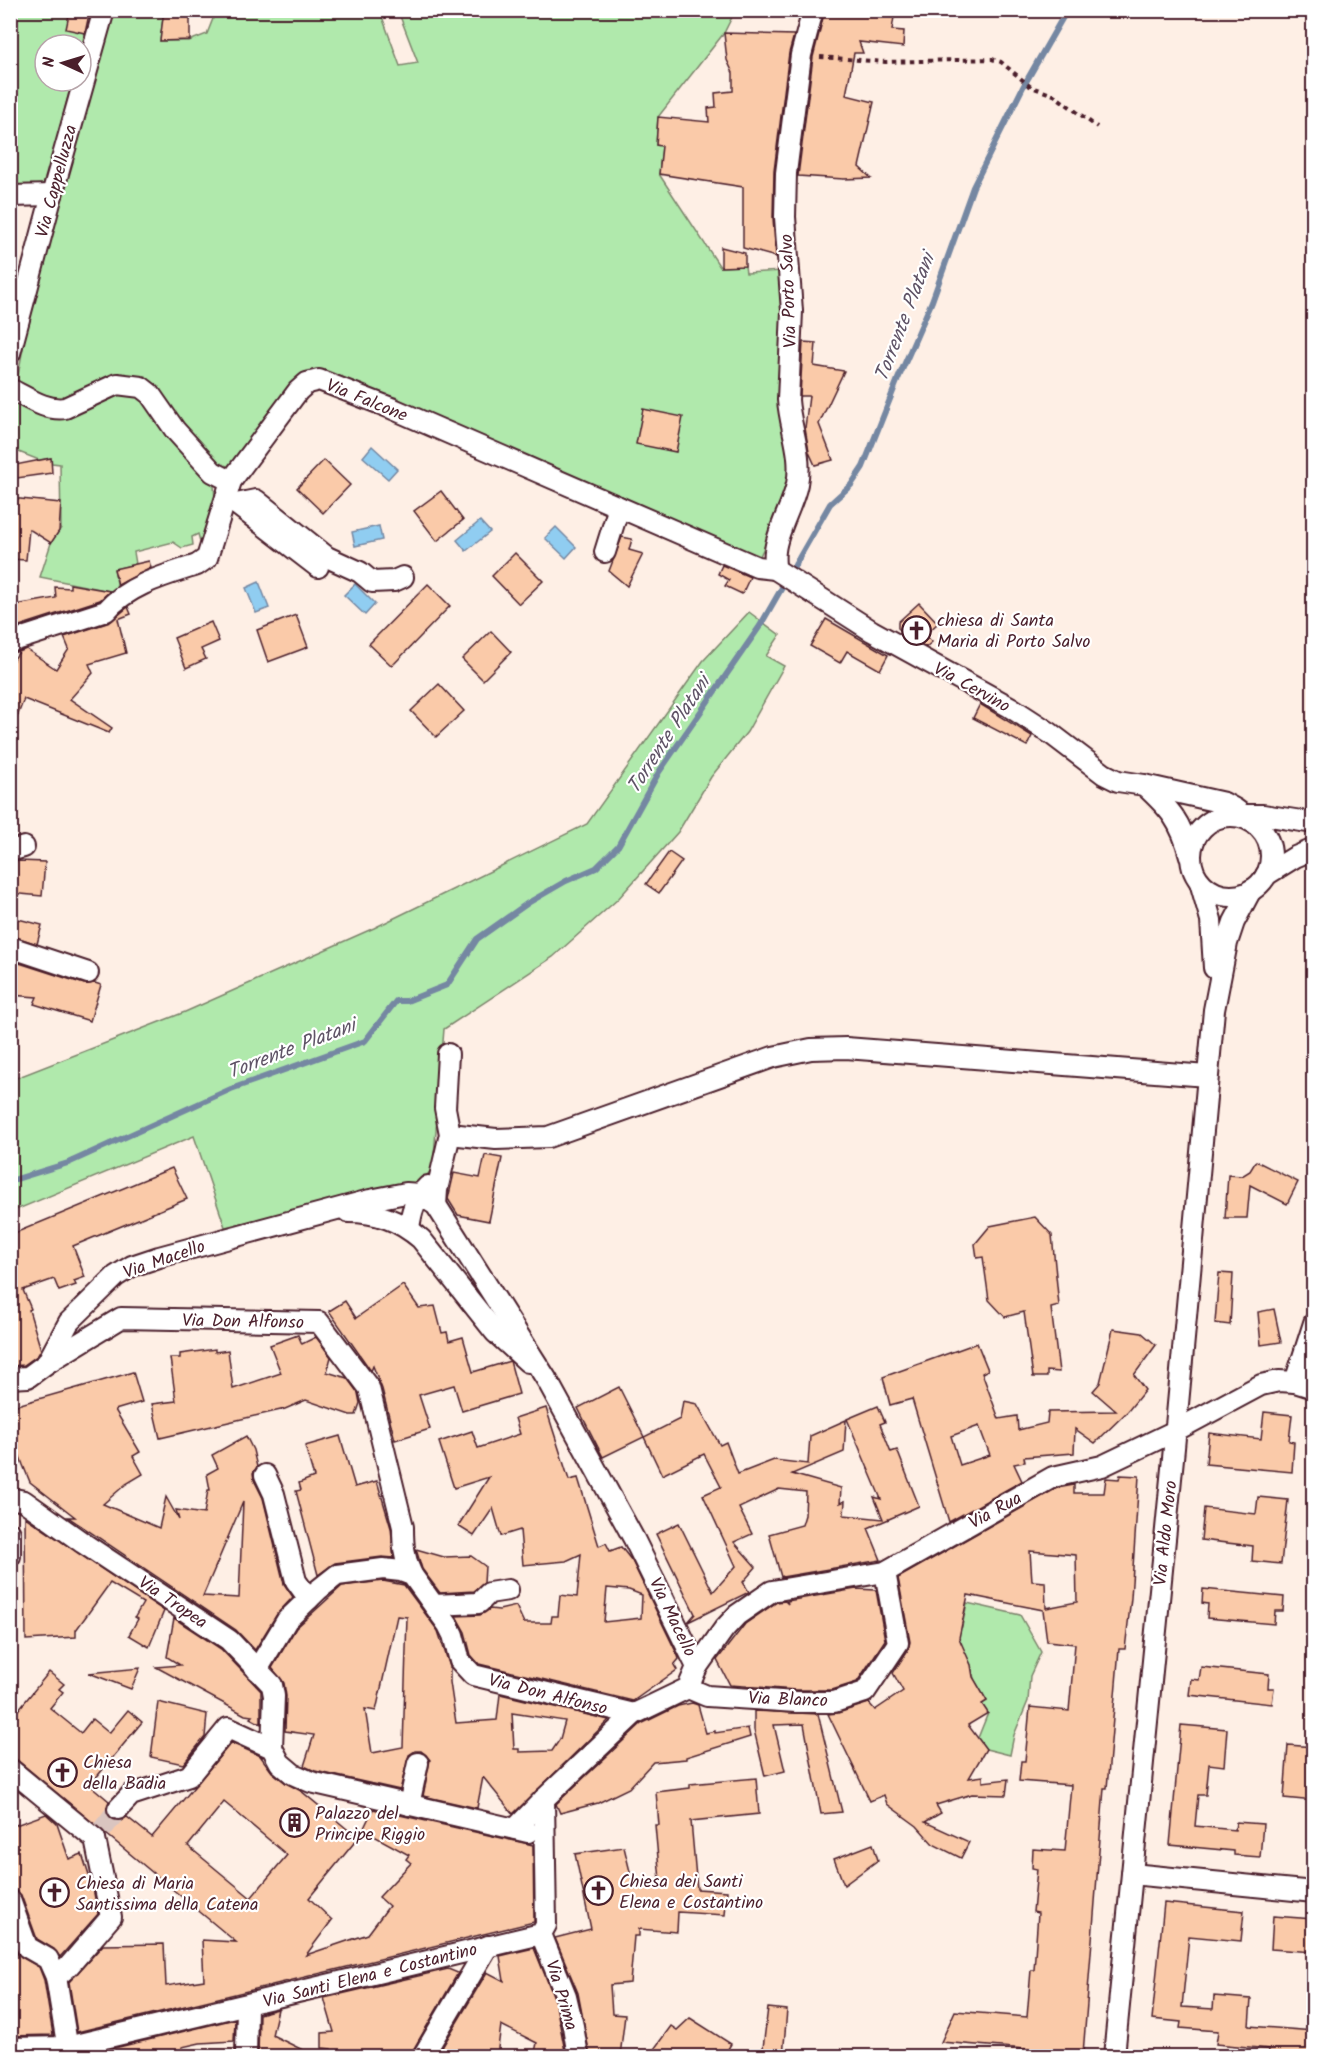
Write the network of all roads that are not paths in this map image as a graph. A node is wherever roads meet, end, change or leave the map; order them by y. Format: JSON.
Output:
{"nodes":[{"id":1,"x":104,"y":10,"type":"edge"},
{"id":2,"x":813,"y":10,"type":"edge"},
{"id":3,"x":52,"y":195,"type":"junction"},
{"id":4,"x":10,"y":196,"type":"edge"},
{"id":5,"x":10,"y":353,"type":"edge"},
{"id":6,"x":10,"y":389,"type":"edge"},
{"id":7,"x":231,"y":481,"type":"junction"},
{"id":8,"x":618,"y":507,"type":"junction"},
{"id":9,"x":606,"y":552,"type":"dead end"},
{"id":10,"x":318,"y":567,"type":"dead end"},
{"id":11,"x":775,"y":569,"type":"junction"},
{"id":12,"x":403,"y":577,"type":"dead end"},
{"id":13,"x":14,"y":641,"type":"edge"},
{"id":14,"x":1144,"y":784,"type":"junction"},
{"id":15,"x":1243,"y":817,"type":"junction"},
{"id":16,"x":1314,"y":823,"type":"edge"},
{"id":17,"x":1314,"y":849,"type":"edge"},
{"id":18,"x":1191,"y":860,"type":"junction"},
{"id":19,"x":1266,"y":875,"type":"junction"},
{"id":20,"x":1200,"y":882,"type":"junction"},
{"id":21,"x":1251,"y":890,"type":"junction"},
{"id":22,"x":10,"y":947,"type":"edge"},
{"id":23,"x":88,"y":973,"type":"dead end"},
{"id":24,"x":1214,"y":1010,"type":"junction"},
{"id":25,"x":448,"y":1054,"type":"dead end"},
{"id":26,"x":1207,"y":1076,"type":"junction"},
{"id":27,"x":450,"y":1134,"type":"junction"},
{"id":28,"x":444,"y":1162,"type":"junction"},
{"id":29,"x":419,"y":1194,"type":"junction"},
{"id":30,"x":436,"y":1205,"type":"junction"},
{"id":31,"x":327,"y":1212,"type":"junction"},
{"id":32,"x":409,"y":1229,"type":"junction"},
{"id":33,"x":488,"y":1287,"type":"junction"},
{"id":34,"x":470,"y":1299,"type":"junction"},
{"id":35,"x":1314,"y":1323,"type":"edge"},
{"id":36,"x":47,"y":1363,"type":"junction"},
{"id":37,"x":10,"y":1378,"type":"edge"},
{"id":38,"x":547,"y":1380,"type":"junction"},
{"id":39,"x":1304,"y":1385,"type":"edge"},
{"id":40,"x":1175,"y":1431,"type":"junction"},
{"id":41,"x":266,"y":1476,"type":"dead end"},
{"id":42,"x":10,"y":1498,"type":"edge"},
{"id":43,"x":10,"y":1533,"type":"edge"},
{"id":44,"x":10,"y":1556,"type":"edge"},
{"id":45,"x":885,"y":1572,"type":"junction"},
{"id":46,"x":412,"y":1575,"type":"junction"},
{"id":47,"x":508,"y":1590,"type":"dead end"},
{"id":48,"x":309,"y":1599,"type":"junction"},
{"id":49,"x":434,"y":1605,"type":"junction"},
{"id":50,"x":697,"y":1667,"type":"junction"},
{"id":51,"x":257,"y":1670,"type":"junction"},
{"id":52,"x":688,"y":1688,"type":"junction"},
{"id":53,"x":634,"y":1714,"type":"junction"},
{"id":54,"x":272,"y":1749,"type":"junction"},
{"id":55,"x":418,"y":1762,"type":"dead end"},
{"id":56,"x":10,"y":1768,"type":"edge"},
{"id":57,"x":544,"y":1799,"type":"junction"},
{"id":58,"x":409,"y":1805,"type":"junction"},
{"id":59,"x":118,"y":1809,"type":"tunnel mouth"},
{"id":60,"x":515,"y":1829,"type":"junction"},
{"id":61,"x":545,"y":1836,"type":"junction"},
{"id":62,"x":1132,"y":1874,"type":"junction"},
{"id":63,"x":1314,"y":1892,"type":"edge"},
{"id":64,"x":10,"y":1900,"type":"edge"},
{"id":65,"x":541,"y":1934,"type":"junction"},
{"id":66,"x":488,"y":1946,"type":"junction"},
{"id":67,"x":56,"y":1977,"type":"junction"},
{"id":68,"x":247,"y":2006,"type":"junction"},
{"id":69,"x":10,"y":2048,"type":"edge"},
{"id":70,"x":71,"y":2054,"type":"edge"},
{"id":71,"x":246,"y":2056,"type":"edge"},
{"id":72,"x":423,"y":2056,"type":"edge"},
{"id":73,"x":578,"y":2056,"type":"edge"},
{"id":74,"x":1114,"y":2056,"type":"edge"}],
"edges":[{"from":1,"to":3,"type":"street","name":"Via Cappelluzza"},
{"from":2,"to":11,"type":"street","name":"Via Porto Salvo"},
{"from":3,"to":4,"type":"street"},
{"from":3,"to":5,"type":"street","name":"Via Cappelluzza"},
{"from":6,"to":7,"type":"street"},
{"from":7,"to":8,"type":"street","name":"Via Falcone"},
{"from":7,"to":13,"type":"street","name":"Via Falcone"},
{"from":8,"to":9,"type":"street"},
{"from":8,"to":11,"type":"street","name":"Via Falcone"},
{"from":10,"to":12,"type":"street"},
{"from":11,"to":14,"type":"street","name":"Via Cervino"},
{"from":14,"to":15,"type":"street","name":"Via Cervino"},
{"from":14,"to":18,"type":"street"},
{"from":15,"to":16,"type":"street"},
{"from":15,"to":18,"type":"street"},
{"from":15,"to":19,"type":"street"},
{"from":17,"to":19,"type":"street"},
{"from":18,"to":20,"type":"street"},
{"from":19,"to":21,"type":"street"},
{"from":20,"to":21,"type":"street"},
{"from":20,"to":24,"type":"street"},
{"from":21,"to":24,"type":"street"},
{"from":22,"to":23,"type":"street"},
{"from":24,"to":26,"type":"street","name":"Via Aldo Moro"},
{"from":25,"to":27,"type":"street"},
{"from":26,"to":27,"type":"street"},
{"from":26,"to":40,"type":"street","name":"Via Aldo Moro"},
{"from":27,"to":28,"type":"street"},
{"from":28,"to":29,"type":"street"},
{"from":28,"to":30,"type":"street"},
{"from":29,"to":30,"type":"street"},
{"from":29,"to":31,"type":"street"},
{"from":29,"to":32,"type":"street"},
{"from":30,"to":33,"type":"street"},
{"from":31,"to":32,"type":"street"},
{"from":31,"to":36,"type":"street","name":"Via Macello"},
{"from":32,"to":34,"type":"street"},
{"from":33,"to":34,"type":"street"},
{"from":33,"to":38,"type":"street"},
{"from":34,"to":38,"type":"street"},
{"from":35,"to":39,"type":"street"},
{"from":36,"to":37,"type":"street"},
{"from":36,"to":46,"type":"street","name":"Via Don Alfonso"},
{"from":38,"to":50,"type":"street","name":"Via Macello"},
{"from":39,"to":40,"type":"street","name":"Via Rua"},
{"from":40,"to":45,"type":"street","name":"Via Rua"},
{"from":40,"to":62,"type":"street","name":"Via Aldo Moro"},
{"from":41,"to":48,"type":"street"},
{"from":42,"to":51,"type":"street","name":"Via Tropea"},
{"from":43,"to":44,"type":"street"},
{"from":45,"to":50,"type":"street","name":"Via Rua"},
{"from":45,"to":52,"type":"street","name":"Via Blanco"},
{"from":46,"to":48,"type":"street"},
{"from":46,"to":49,"type":"street","name":"Via Don Alfonso"},
{"from":47,"to":49,"type":"street"},
{"from":48,"to":51,"type":"street"},
{"from":49,"to":53,"type":"street","name":"Via Don Alfonso"},
{"from":50,"to":52,"type":"street","name":"Via Macello"},
{"from":51,"to":54,"type":"street","name":"Via Tropea"},
{"from":52,"to":53,"type":"street"},
{"from":53,"to":57,"type":"street"},
{"from":54,"to":58,"type":"street"},
{"from":54,"to":59,"type":"street"},
{"from":55,"to":58,"type":"street"},
{"from":56,"to":67,"type":"street"},
{"from":57,"to":60,"type":"street"},
{"from":57,"to":61,"type":"street"},
{"from":58,"to":60,"type":"street"},
{"from":60,"to":61,"type":"street"},
{"from":61,"to":65,"type":"street"},
{"from":62,"to":63,"type":"street"},
{"from":62,"to":74,"type":"street","name":"Via Aldo Moro"},
{"from":64,"to":67,"type":"street"},
{"from":65,"to":66,"type":"street","name":"Via Santi Elena e Costantino"},
{"from":65,"to":73,"type":"street","name":"Via Prima"},
{"from":66,"to":68,"type":"street","name":"Via Santi Elena e Costantino"},
{"from":66,"to":72,"type":"street"},
{"from":67,"to":70,"type":"street"},
{"from":68,"to":70,"type":"street","name":"Via Santi Elena e Costantino"},
{"from":68,"to":71,"type":"street"},
{"from":69,"to":70,"type":"street","name":"Via Santi Elena e Costantino"}]}
